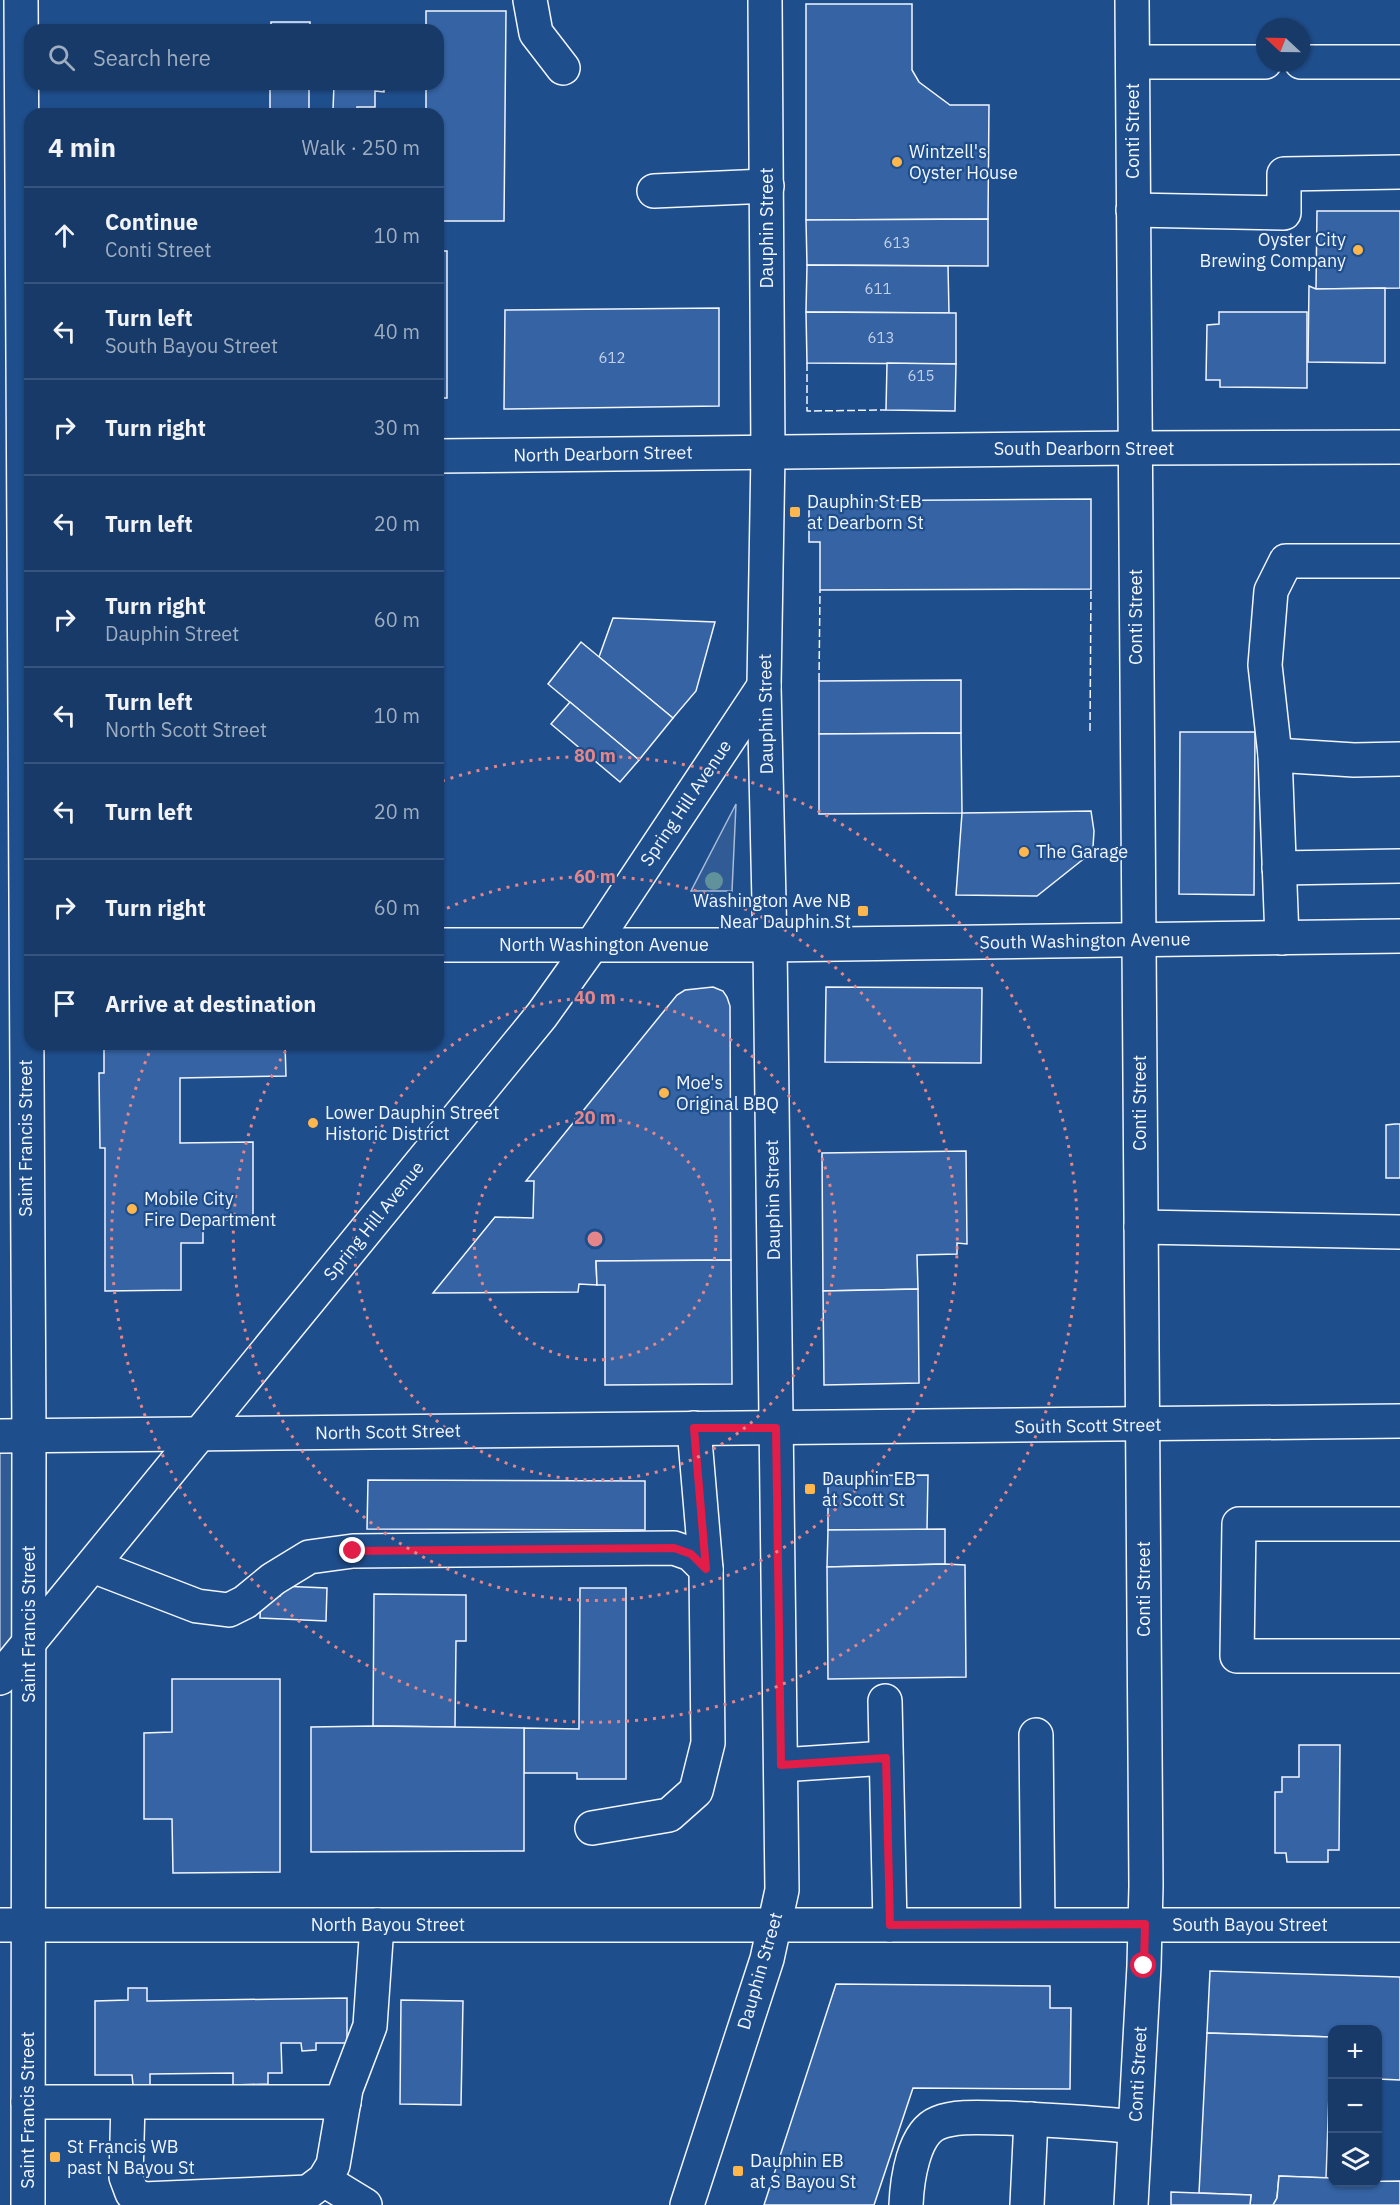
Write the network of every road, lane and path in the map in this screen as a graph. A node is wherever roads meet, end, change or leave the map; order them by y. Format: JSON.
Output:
{"nodes":[{"id":1,"x":21,"y":0,"type":"edge"},
{"id":2,"x":530,"y":0,"type":"edge"},
{"id":3,"x":765,"y":0,"type":"edge"},
{"id":4,"x":1132,"y":0,"type":"edge"},
{"id":5,"x":1133,"y":62,"type":"junction"},
{"id":6,"x":1256,"y":62,"type":"edge"},
{"id":7,"x":1310,"y":62,"type":"edge"},
{"id":8,"x":1400,"y":62,"type":"edge"},
{"id":9,"x":563,"y":68,"type":"dead end"},
{"id":10,"x":1400,"y":172,"type":"edge"},
{"id":11,"x":767,"y":186,"type":"junction"},
{"id":12,"x":654,"y":190,"type":"dead end"},
{"id":13,"x":1133,"y":210,"type":"junction"},
{"id":14,"x":1400,"y":447,"type":"edge"},
{"id":15,"x":1135,"y":448,"type":"junction"},
{"id":16,"x":768,"y":453,"type":"junction"},
{"id":17,"x":444,"y":456,"type":"edge"},
{"id":18,"x":18,"y":460,"type":"edge"},
{"id":19,"x":1400,"y":561,"type":"edge"},
{"id":20,"x":764,"y":686,"type":"junction"},
{"id":21,"x":1275,"y":755,"type":"junction"},
{"id":22,"x":1400,"y":759,"type":"edge"},
{"id":23,"x":1400,"y":866,"type":"edge"},
{"id":24,"x":1279,"y":868,"type":"junction"},
{"id":25,"x":1400,"y":936,"type":"edge"},
{"id":26,"x":1282,"y":938,"type":"junction"},
{"id":27,"x":1139,"y":940,"type":"junction"},
{"id":28,"x":444,"y":945,"type":"edge"},
{"id":29,"x":592,"y":945,"type":"junction"},
{"id":30,"x":770,"y":945,"type":"junction"},
{"id":31,"x":18,"y":946,"type":"edge"},
{"id":32,"x":13,"y":1200,"type":"edge"},
{"id":33,"x":1141,"y":1227,"type":"junction"},
{"id":34,"x":1400,"y":1232,"type":"edge"},
{"id":35,"x":1400,"y":1421,"type":"edge"},
{"id":36,"x":1143,"y":1425,"type":"junction"},
{"id":37,"x":694,"y":1428,"type":"junction"},
{"id":38,"x":776,"y":1428,"type":"junction"},
{"id":39,"x":201,"y":1435,"type":"junction"},
{"id":40,"x":15,"y":1436,"type":"edge"},
{"id":41,"x":1400,"y":1524,"type":"edge"},
{"id":42,"x":93,"y":1566,"type":"junction"},
{"id":43,"x":706,"y":1569,"type":"junction"},
{"id":44,"x":29,"y":1643,"type":"junction"},
{"id":45,"x":1400,"y":1656,"type":"edge"},
{"id":46,"x":0,"y":1678,"type":"edge"},
{"id":47,"x":885,"y":1701,"type":"dead end"},
{"id":48,"x":1036,"y":1735,"type":"dead end"},
{"id":49,"x":886,"y":1758,"type":"junction"},
{"id":50,"x":781,"y":1765,"type":"junction"},
{"id":51,"x":592,"y":1828,"type":"dead end"},
{"id":52,"x":1038,"y":1924,"type":"junction"},
{"id":53,"x":1145,"y":1924,"type":"junction"},
{"id":54,"x":14,"y":1925,"type":"edge"},
{"id":55,"x":377,"y":1925,"type":"junction"},
{"id":56,"x":890,"y":1925,"type":"junction"},
{"id":57,"x":1400,"y":1925,"type":"edge"},
{"id":58,"x":775,"y":1927,"type":"junction"},
{"id":59,"x":28,"y":2102,"type":"junction"},
{"id":60,"x":344,"y":2102,"type":"junction"},
{"id":61,"x":128,"y":2103,"type":"junction"},
{"id":62,"x":1030,"y":2119,"type":"junction"},
{"id":63,"x":1135,"y":2127,"type":"junction"},
{"id":64,"x":324,"y":2180,"type":"junction"},
{"id":65,"x":28,"y":2205,"type":"edge"},
{"id":66,"x":365,"y":2205,"type":"edge"},
{"id":67,"x":687,"y":2205,"type":"edge"},
{"id":68,"x":906,"y":2205,"type":"edge"},
{"id":69,"x":1027,"y":2205,"type":"edge"},
{"id":70,"x":1131,"y":2205,"type":"edge"}],
"edges":[{"from":1,"to":18,"type":"street","name":"Saint Francis Street"},
{"from":2,"to":9,"type":"street"},
{"from":3,"to":11,"type":"street","name":"Dauphin Street"},
{"from":4,"to":5,"type":"street","name":"Conti Street"},
{"from":5,"to":6,"type":"street"},
{"from":5,"to":13,"type":"street","name":"Conti Street"},
{"from":7,"to":8,"type":"street"},
{"from":10,"to":13,"type":"street"},
{"from":11,"to":12,"type":"street"},
{"from":11,"to":16,"type":"street","name":"Dauphin Street"},
{"from":13,"to":15,"type":"street","name":"Conti Street"},
{"from":14,"to":15,"type":"street","name":"South Dearborn Street"},
{"from":15,"to":16,"type":"street","name":"South Dearborn Street"},
{"from":15,"to":27,"type":"street","name":"Conti Street"},
{"from":16,"to":17,"type":"street","name":"North Dearborn Street"},
{"from":16,"to":20,"type":"street","name":"Dauphin Street"},
{"from":18,"to":31,"type":"street","name":"Saint Francis Street"},
{"from":19,"to":21,"type":"street"},
{"from":20,"to":29,"type":"street","name":"Spring Hill Avenue"},
{"from":20,"to":30,"type":"street","name":"Dauphin Street"},
{"from":21,"to":22,"type":"street"},
{"from":21,"to":24,"type":"street"},
{"from":23,"to":24,"type":"street"},
{"from":24,"to":26,"type":"street"},
{"from":25,"to":26,"type":"street","name":"South Washington Avenue"},
{"from":26,"to":27,"type":"street","name":"South Washington Avenue"},
{"from":27,"to":30,"type":"street","name":"South Washington Avenue"},
{"from":27,"to":33,"type":"street","name":"Conti Street"},
{"from":28,"to":29,"type":"street","name":"North Washington Avenue"},
{"from":29,"to":30,"type":"street","name":"North Washington Avenue"},
{"from":29,"to":39,"type":"street","name":"Spring Hill Avenue"},
{"from":30,"to":38,"type":"street","name":"Dauphin Street"},
{"from":31,"to":32,"type":"street","name":"Saint Francis Street"},
{"from":32,"to":40,"type":"street","name":"Saint Francis Street"},
{"from":33,"to":34,"type":"street"},
{"from":33,"to":36,"type":"street","name":"Conti Street"},
{"from":35,"to":36,"type":"street","name":"South Scott Street"},
{"from":36,"to":38,"type":"street","name":"South Scott Street"},
{"from":36,"to":53,"type":"street","name":"Conti Street"},
{"from":37,"to":38,"type":"street","name":"North Scott Street"},
{"from":37,"to":39,"type":"street","name":"North Scott Street"},
{"from":37,"to":43,"type":"street"},
{"from":38,"to":50,"type":"street","name":"Dauphin Street"},
{"from":39,"to":40,"type":"street","name":"North Scott Street"},
{"from":39,"to":42,"type":"street","name":"Spring Hill Avenue"},
{"from":40,"to":44,"type":"street","name":"Saint Francis Street"},
{"from":41,"to":45,"type":"street"},
{"from":42,"to":43,"type":"street"},
{"from":42,"to":44,"type":"street","name":"Spring Hill Avenue"},
{"from":43,"to":51,"type":"street"},
{"from":44,"to":46,"type":"street","name":"Spring Hill Avenue"},
{"from":44,"to":54,"type":"street","name":"Saint Francis Street"},
{"from":47,"to":49,"type":"street"},
{"from":48,"to":52,"type":"street"},
{"from":49,"to":50,"type":"street"},
{"from":49,"to":56,"type":"street"},
{"from":50,"to":58,"type":"street","name":"Dauphin Street"},
{"from":52,"to":53,"type":"street","name":"South Bayou Street"},
{"from":52,"to":56,"type":"street","name":"South Bayou Street"},
{"from":53,"to":57,"type":"street","name":"South Bayou Street"},
{"from":53,"to":63,"type":"street","name":"Conti Street"},
{"from":54,"to":55,"type":"street","name":"North Bayou Street"},
{"from":54,"to":59,"type":"street","name":"Saint Francis Street"},
{"from":55,"to":58,"type":"street","name":"North Bayou Street"},
{"from":55,"to":60,"type":"street"},
{"from":56,"to":58,"type":"street","name":"South Bayou Street"},
{"from":58,"to":67,"type":"street","name":"Dauphin Street"},
{"from":59,"to":61,"type":"street"},
{"from":59,"to":65,"type":"street","name":"Saint Francis Street"},
{"from":60,"to":61,"type":"street"},
{"from":60,"to":64,"type":"street"},
{"from":61,"to":64,"type":"street"},
{"from":62,"to":63,"type":"street"},
{"from":62,"to":68,"type":"street"},
{"from":62,"to":69,"type":"street"},
{"from":63,"to":70,"type":"street","name":"Conti Street"},
{"from":64,"to":66,"type":"street"}]}
